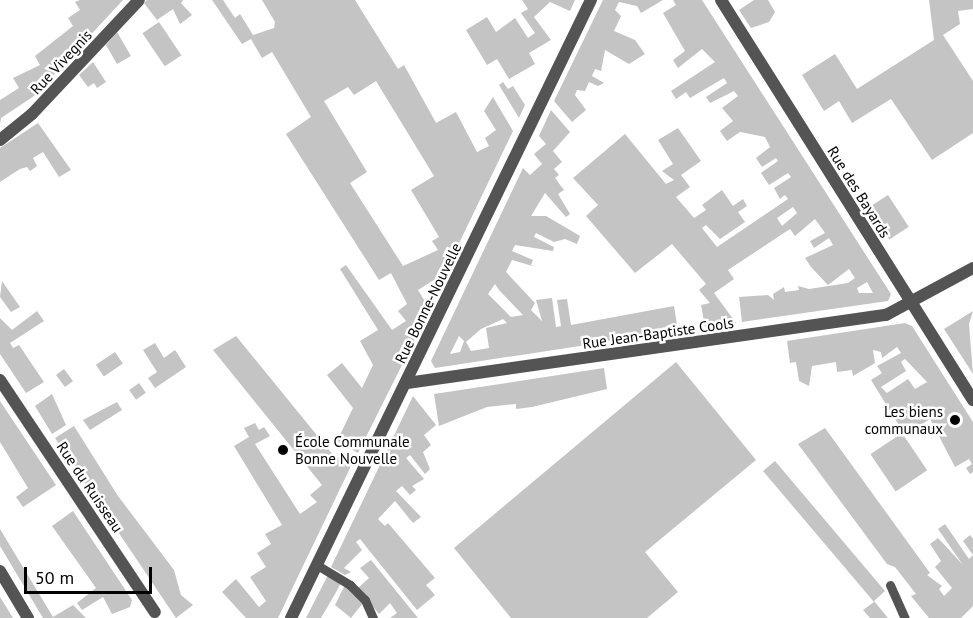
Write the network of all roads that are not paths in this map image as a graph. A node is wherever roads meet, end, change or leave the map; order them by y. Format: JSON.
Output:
{"nodes":[{"id":1,"x":139,"y":0,"type":"edge"},
{"id":2,"x":591,"y":0,"type":"edge"},
{"id":3,"x":721,"y":0,"type":"edge"},
{"id":4,"x":0,"y":140,"type":"edge"},
{"id":5,"x":973,"y":268,"type":"edge"},
{"id":6,"x":910,"y":301,"type":"junction"},
{"id":7,"x":0,"y":380,"type":"edge"},
{"id":8,"x":407,"y":383,"type":"junction"},
{"id":9,"x":973,"y":400,"type":"edge"},
{"id":10,"x":317,"y":565,"type":"junction"},
{"id":11,"x":0,"y":571,"type":"edge"},
{"id":12,"x":890,"y":585,"type":"dead end"},
{"id":13,"x":155,"y":612,"type":"dead end"},
{"id":14,"x":28,"y":618,"type":"edge"},
{"id":15,"x":291,"y":618,"type":"edge"},
{"id":16,"x":373,"y":618,"type":"edge"},
{"id":17,"x":904,"y":618,"type":"edge"}],
"edges":[{"from":1,"to":4,"type":"street","name":"Rue Vivegnis"},
{"from":2,"to":8,"type":"street","name":"Rue Bonne-Nouvelle"},
{"from":3,"to":6,"type":"street","name":"Rue des Bayards"},
{"from":5,"to":6,"type":"street","name":"Rue Jean-Baptiste Cools"},
{"from":6,"to":8,"type":"street","name":"Rue Jean-Baptiste Cools"},
{"from":6,"to":9,"type":"street","name":"Rue des Bayards"},
{"from":7,"to":13,"type":"street","name":"Rue du Ruisseau"},
{"from":8,"to":10,"type":"street","name":"Rue Bonne-Nouvelle"},
{"from":10,"to":15,"type":"street","name":"Rue Bonne-Nouvelle"},
{"from":10,"to":16,"type":"lane"},
{"from":11,"to":14,"type":"street"},
{"from":12,"to":17,"type":"lane"}]}
